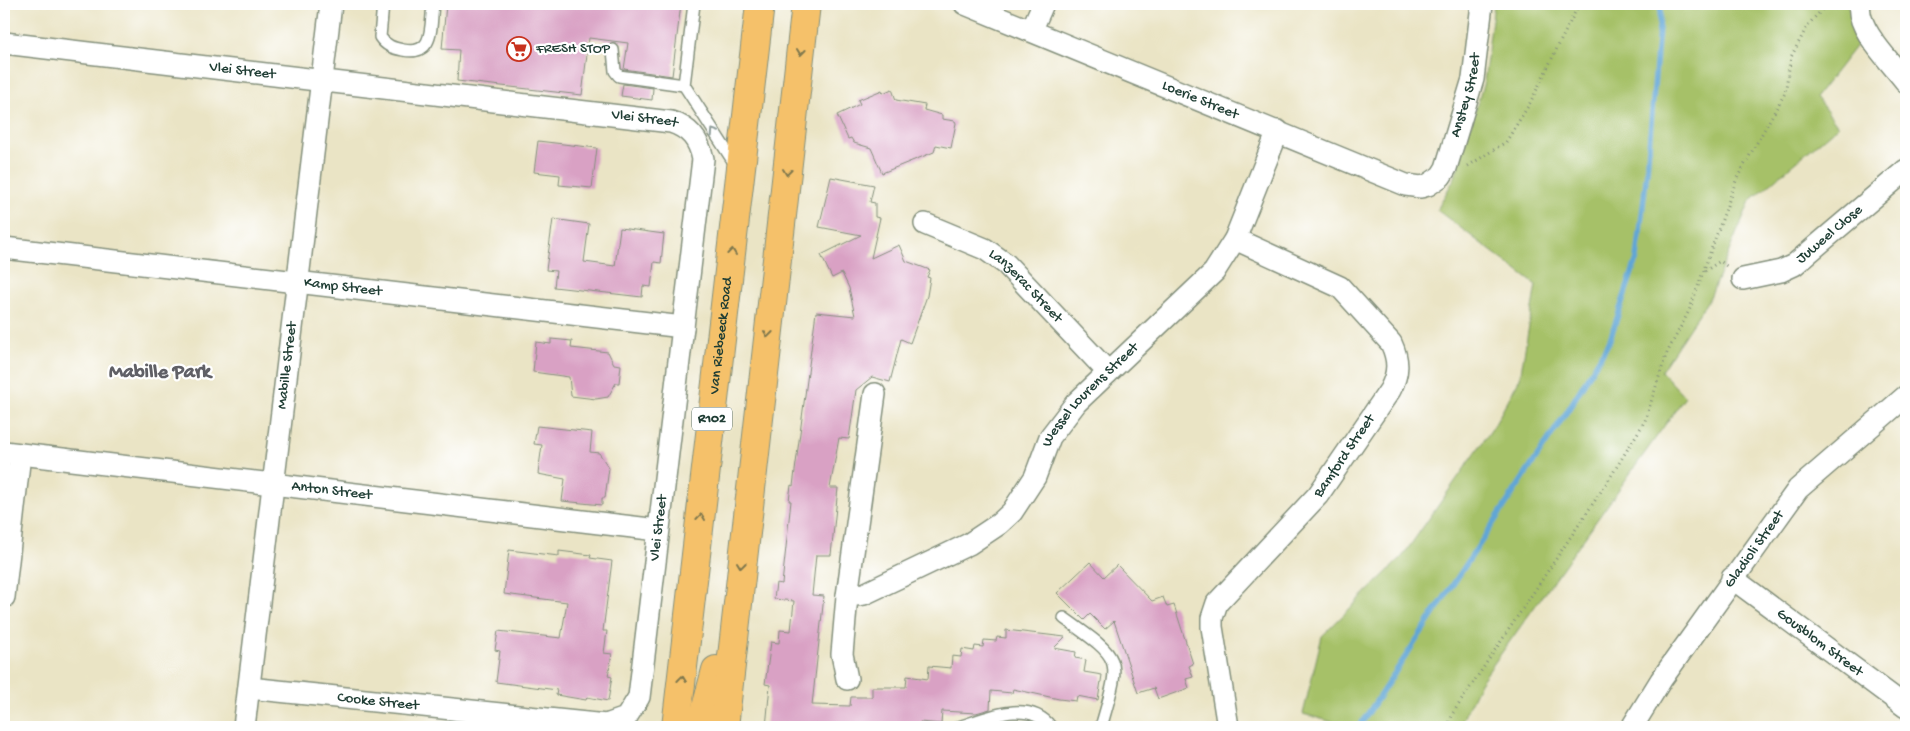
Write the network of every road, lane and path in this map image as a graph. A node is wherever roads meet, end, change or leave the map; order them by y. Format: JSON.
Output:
{"nodes":[{"id":1,"x":331,"y":4,"type":"edge"},
{"id":2,"x":383,"y":4,"type":"edge"},
{"id":3,"x":433,"y":4,"type":"edge"},
{"id":4,"x":694,"y":4,"type":"edge"},
{"id":5,"x":760,"y":4,"type":"edge"},
{"id":6,"x":806,"y":4,"type":"edge"},
{"id":7,"x":965,"y":4,"type":"edge"},
{"id":8,"x":1043,"y":4,"type":"edge"},
{"id":9,"x":1482,"y":4,"type":"edge"},
{"id":10,"x":1579,"y":4,"type":"edge"},
{"id":11,"x":1826,"y":4,"type":"edge"},
{"id":12,"x":1860,"y":4,"type":"edge"},
{"id":13,"x":1032,"y":29,"type":"junction"},
{"id":14,"x":4,"y":43,"type":"edge"},
{"id":15,"x":613,"y":50,"type":"dead end"},
{"id":16,"x":322,"y":80,"type":"junction"},
{"id":17,"x":1906,"y":82,"type":"edge"},
{"id":18,"x":684,"y":85,"type":"junction"},
{"id":19,"x":1278,"y":131,"type":"junction"},
{"id":20,"x":1906,"y":170,"type":"edge"},
{"id":21,"x":741,"y":172,"type":"junction"},
{"id":22,"x":1440,"y":175,"type":"junction"},
{"id":23,"x":925,"y":224,"type":"dead end"},
{"id":24,"x":1235,"y":239,"type":"junction"},
{"id":25,"x":4,"y":248,"type":"edge"},
{"id":26,"x":1743,"y":279,"type":"dead end"},
{"id":27,"x":298,"y":282,"type":"junction"},
{"id":28,"x":683,"y":327,"type":"junction"},
{"id":29,"x":1108,"y":372,"type":"junction"},
{"id":30,"x":875,"y":394,"type":"dead end"},
{"id":31,"x":1906,"y":396,"type":"edge"},
{"id":32,"x":12,"y":453,"type":"edge"},
{"id":33,"x":273,"y":484,"type":"junction"},
{"id":34,"x":658,"y":530,"type":"junction"},
{"id":35,"x":1732,"y":578,"type":"junction"},
{"id":36,"x":847,"y":596,"type":"junction"},
{"id":37,"x":4,"y":597,"type":"edge"},
{"id":38,"x":1064,"y":618,"type":"dead end"},
{"id":39,"x":735,"y":620,"type":"junction"},
{"id":40,"x":847,"y":678,"type":"dead end"},
{"id":41,"x":249,"y":688,"type":"junction"},
{"id":42,"x":1906,"y":707,"type":"edge"},
{"id":43,"x":626,"y":718,"type":"joint"},
{"id":44,"x":244,"y":727,"type":"edge"},
{"id":45,"x":676,"y":727,"type":"edge"},
{"id":46,"x":701,"y":727,"type":"edge"},
{"id":47,"x":724,"y":727,"type":"edge"},
{"id":48,"x":959,"y":727,"type":"edge"},
{"id":49,"x":1051,"y":727,"type":"edge"},
{"id":50,"x":1101,"y":727,"type":"edge"},
{"id":51,"x":1228,"y":727,"type":"edge"},
{"id":52,"x":1448,"y":727,"type":"edge"},
{"id":53,"x":1632,"y":727,"type":"edge"}],
"edges":[{"from":1,"to":16,"type":"street","name":"Mabille Street"},
{"from":2,"to":3,"type":"lane"},
{"from":4,"to":18,"type":"lane"},
{"from":5,"to":21,"type":"main road","name":"Van Riebeeck Road","number":"R102"},
{"from":6,"to":39,"type":"main road","one_way":true},
{"from":7,"to":13,"type":"street","name":"Loerie Street"},
{"from":8,"to":13,"type":"street"},
{"from":9,"to":22,"type":"street","name":"Anstey Street"},
{"from":10,"to":22,"type":"path"},
{"from":11,"to":52,"type":"path"},
{"from":12,"to":17,"type":"street"},
{"from":13,"to":19,"type":"street","name":"Loerie Street"},
{"from":14,"to":16,"type":"street","name":"Vlei Street"},
{"from":15,"to":18,"type":"lane"},
{"from":16,"to":27,"type":"street","name":"Mabille Street"},
{"from":16,"to":28,"type":"street","name":"Vlei Street"},
{"from":21,"to":18,"type":"lane","one_way":true},
{"from":19,"to":22,"type":"street","name":"Loerie Street"},
{"from":19,"to":24,"type":"street","name":"Wessel Lourens Street"},
{"from":20,"to":26,"type":"street","name":"Juweel Close"},
{"from":45,"to":21,"type":"main road","name":"Van Riebeeck Road","number":"R102","one_way":true},
{"from":23,"to":29,"type":"street","name":"Lanzerac Street"},
{"from":24,"to":29,"type":"street","name":"Wessel Lourens Street"},
{"from":24,"to":51,"type":"street","name":"Bamford Street"},
{"from":25,"to":27,"type":"street","name":"Kamp Street"},
{"from":27,"to":28,"type":"street","name":"Kamp Street"},
{"from":27,"to":33,"type":"street","name":"Mabille Street"},
{"from":28,"to":34,"type":"street","name":"Vlei Street"},
{"from":29,"to":36,"type":"street","name":"Wessel Lourens Street"},
{"from":30,"to":36,"type":"street"},
{"from":31,"to":35,"type":"street","name":"Gladioli Street"},
{"from":32,"to":33,"type":"street","name":"Anton Street"},
{"from":32,"to":37,"type":"street"},
{"from":33,"to":34,"type":"street","name":"Anton Street"},
{"from":33,"to":41,"type":"street","name":"Mabille Street"},
{"from":34,"to":43,"type":"street","name":"Vlei Street"},
{"from":35,"to":42,"type":"street","name":"Gousblom Street"},
{"from":35,"to":53,"type":"street","name":"Gladioli Street"},
{"from":36,"to":40,"type":"street"},
{"from":38,"to":50,"type":"lane"},
{"from":39,"to":46,"type":"main road"},
{"from":39,"to":47,"type":"main road"},
{"from":41,"to":43,"type":"street","name":"Cooke Street"},
{"from":41,"to":44,"type":"street","name":"Mabille Street"},
{"from":48,"to":49,"type":"lane"}]}
